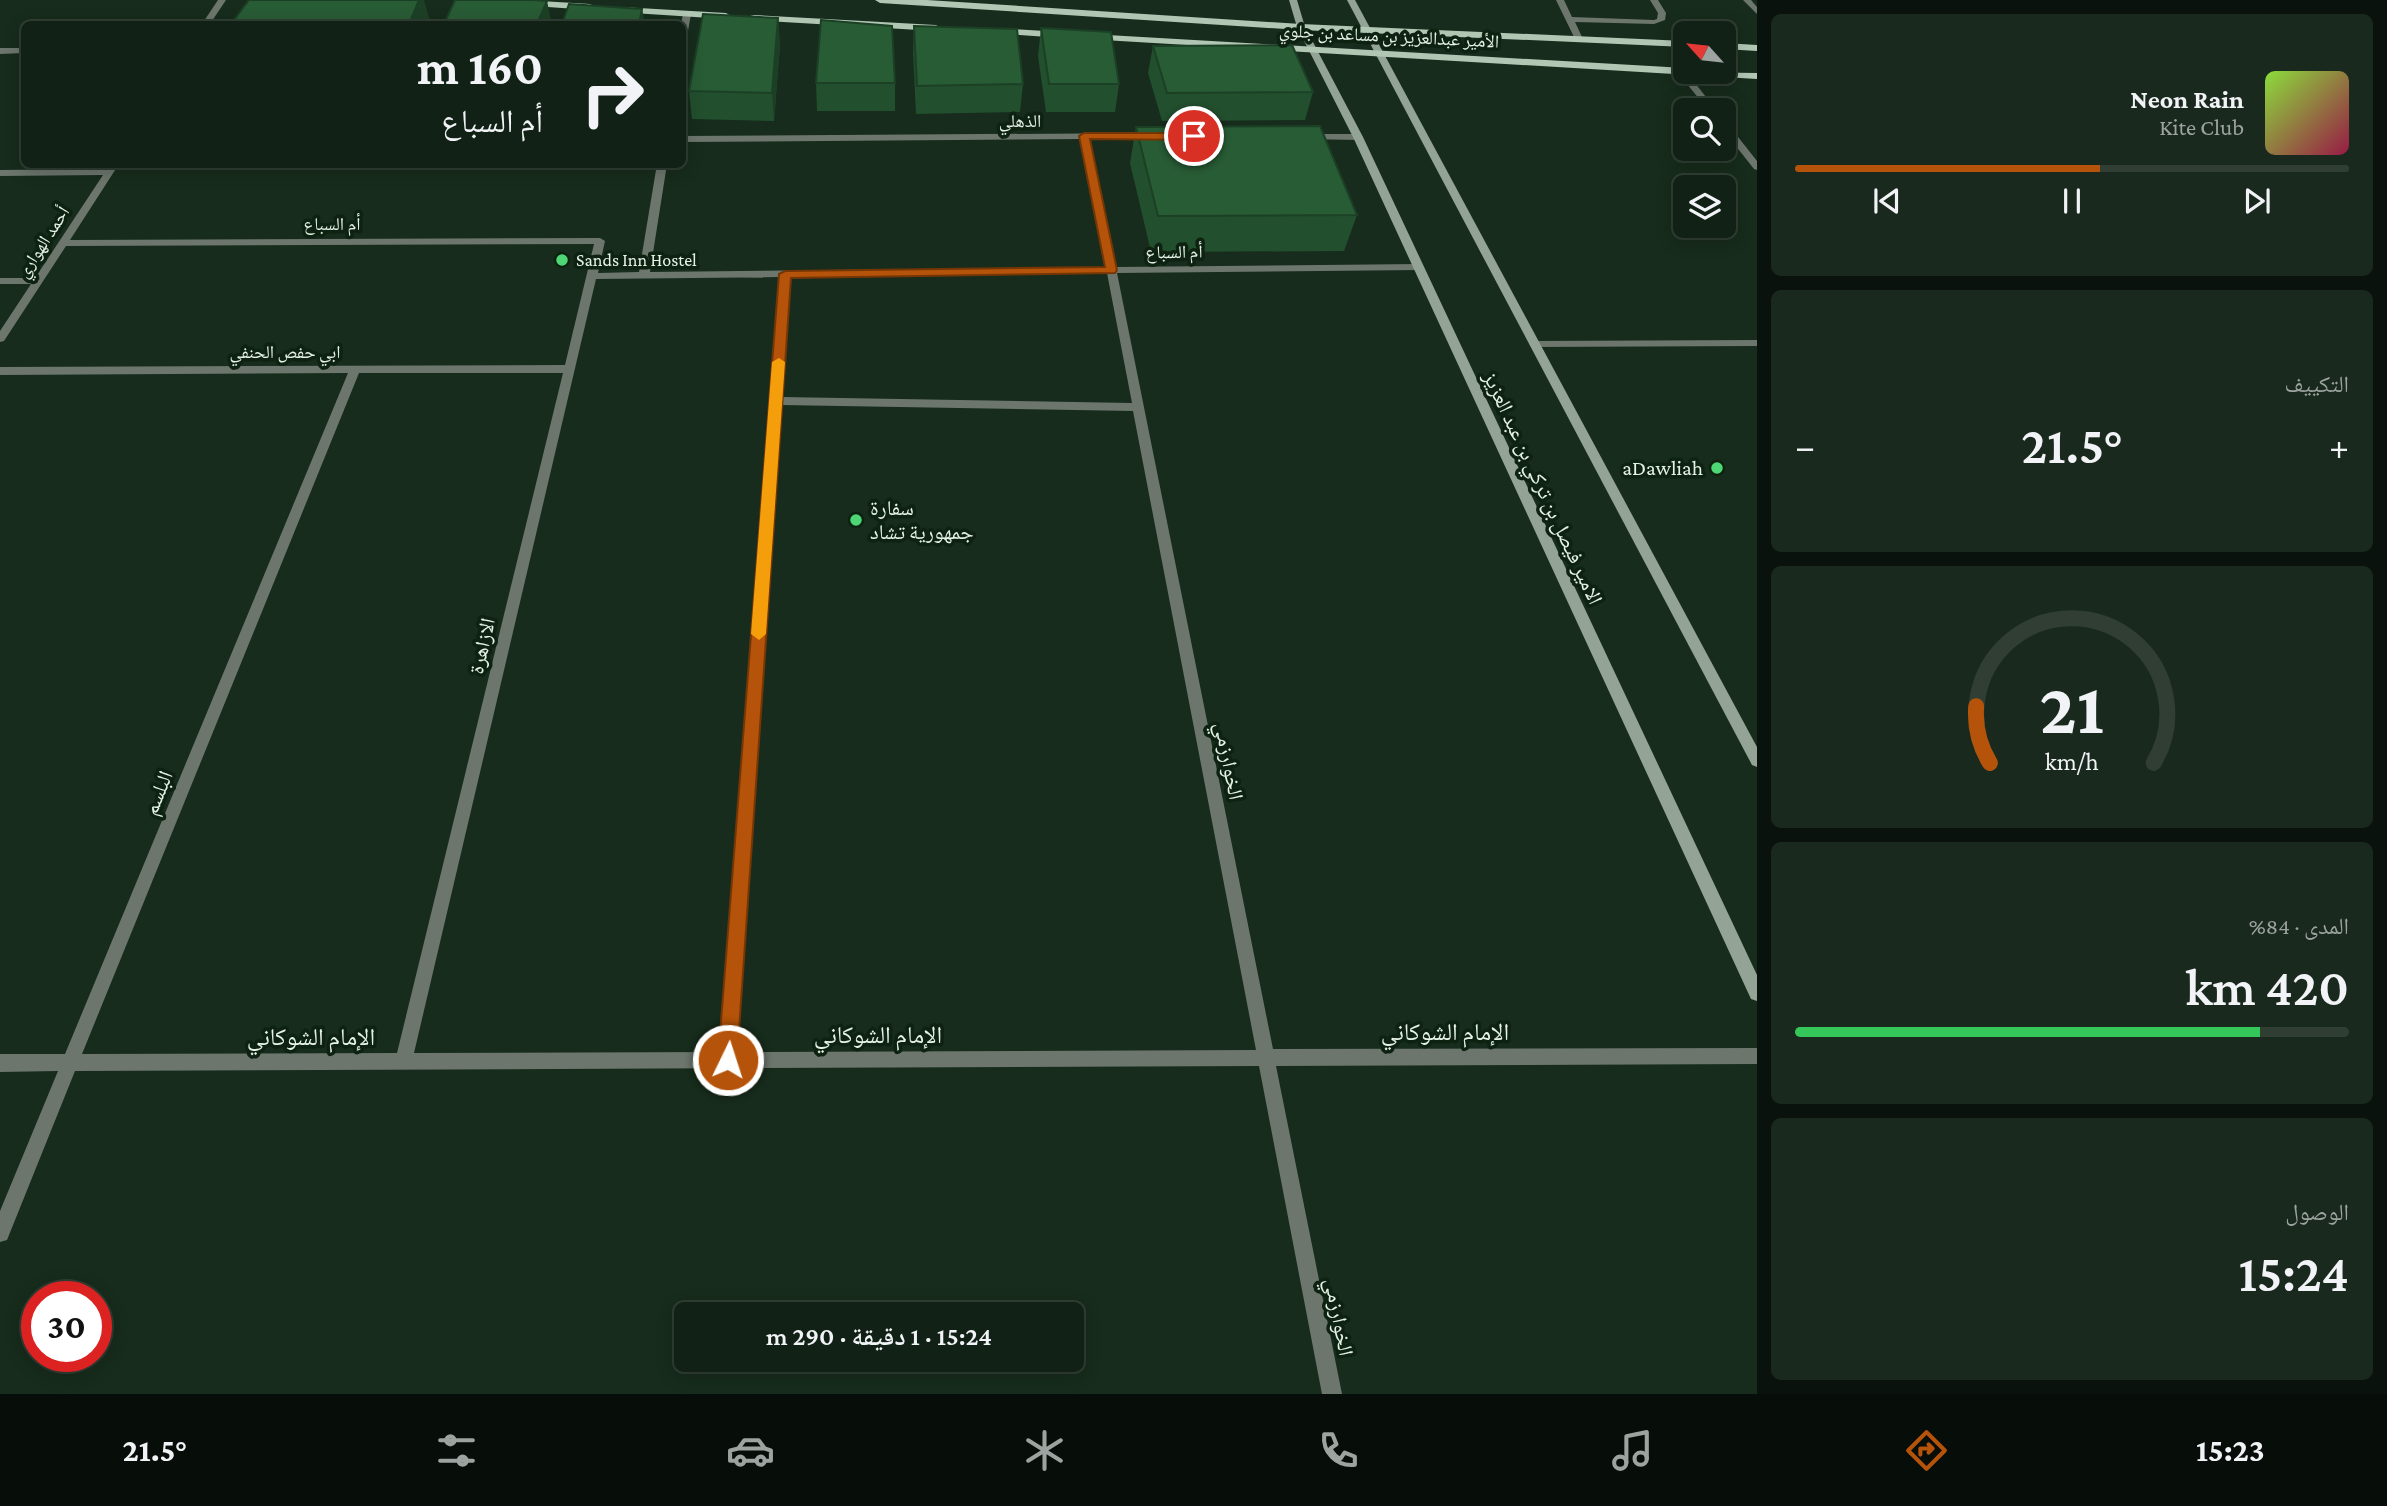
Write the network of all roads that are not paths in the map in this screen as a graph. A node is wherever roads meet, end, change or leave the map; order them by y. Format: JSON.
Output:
{"nodes":[{"id":1,"x":222,"y":0,"type":"edge"},
{"id":2,"x":880,"y":0,"type":"edge"},
{"id":3,"x":1293,"y":0,"type":"edge"},
{"id":4,"x":1351,"y":0,"type":"edge"},
{"id":5,"x":1560,"y":0,"type":"edge"},
{"id":6,"x":1654,"y":0,"type":"edge"},
{"id":7,"x":1746,"y":0,"type":"edge"},
{"id":8,"x":514,"y":3,"type":"edge"},
{"id":9,"x":1757,"y":12,"type":"edge"},
{"id":10,"x":687,"y":14,"type":"junction"},
{"id":11,"x":1571,"y":19,"type":"junction"},
{"id":12,"x":208,"y":21,"type":"edge"},
{"id":13,"x":686,"y":21,"type":"edge"},
{"id":14,"x":1301,"y":27,"type":"junction"},
{"id":15,"x":948,"y":29,"type":"edge"},
{"id":16,"x":1366,"y":29,"type":"junction"},
{"id":17,"x":989,"y":31,"type":"edge"},
{"id":18,"x":1071,"y":36,"type":"edge"},
{"id":19,"x":1084,"y":37,"type":"edge"},
{"id":20,"x":1579,"y":39,"type":"junction"},
{"id":21,"x":1673,"y":43,"type":"edge"},
{"id":22,"x":1736,"y":47,"type":"edge"},
{"id":23,"x":1757,"y":48,"type":"edge"},
{"id":24,"x":1314,"y":49,"type":"junction"},
{"id":25,"x":0,"y":51,"type":"edge"},
{"id":26,"x":21,"y":51,"type":"edge"},
{"id":27,"x":1377,"y":51,"type":"junction"},
{"id":28,"x":1673,"y":71,"type":"edge"},
{"id":29,"x":1736,"y":75,"type":"edge"},
{"id":30,"x":1757,"y":76,"type":"edge"},
{"id":31,"x":1691,"y":84,"type":"edge"},
{"id":32,"x":1703,"y":98,"type":"edge"},
{"id":33,"x":1084,"y":136,"type":"junction"},
{"id":34,"x":1167,"y":136,"type":"edge"},
{"id":35,"x":1290,"y":137,"type":"edge"},
{"id":36,"x":1358,"y":137,"type":"junction"},
{"id":37,"x":686,"y":139,"type":"edge"},
{"id":38,"x":1736,"y":140,"type":"edge"},
{"id":39,"x":1757,"y":167,"type":"edge"},
{"id":40,"x":112,"y":168,"type":"edge"},
{"id":41,"x":661,"y":168,"type":"edge"},
{"id":42,"x":0,"y":173,"type":"edge"},
{"id":43,"x":600,"y":241,"type":"joint"},
{"id":44,"x":63,"y":243,"type":"junction"},
{"id":45,"x":1419,"y":267,"type":"junction"},
{"id":46,"x":1111,"y":270,"type":"junction"},
{"id":47,"x":785,"y":274,"type":"junction"},
{"id":48,"x":644,"y":275,"type":"junction"},
{"id":49,"x":592,"y":276,"type":"junction"},
{"id":50,"x":0,"y":281,"type":"edge"},
{"id":51,"x":38,"y":281,"type":"junction"},
{"id":52,"x":0,"y":339,"type":"edge"},
{"id":53,"x":1757,"y":343,"type":"edge"},
{"id":54,"x":1534,"y":344,"type":"junction"},
{"id":55,"x":355,"y":369,"type":"junction"},
{"id":56,"x":570,"y":369,"type":"junction"},
{"id":57,"x":0,"y":371,"type":"edge"},
{"id":58,"x":776,"y":401,"type":"junction"},
{"id":59,"x":1138,"y":407,"type":"junction"},
{"id":60,"x":1757,"y":761,"type":"edge"},
{"id":61,"x":1757,"y":993,"type":"edge"},
{"id":62,"x":1757,"y":1056,"type":"edge"},
{"id":63,"x":1266,"y":1058,"type":"junction"},
{"id":64,"x":728,"y":1060,"type":"junction"},
{"id":65,"x":404,"y":1061,"type":"junction"},
{"id":66,"x":70,"y":1062,"type":"junction"},
{"id":67,"x":0,"y":1063,"type":"edge"},
{"id":68,"x":0,"y":1233,"type":"edge"},
{"id":69,"x":1332,"y":1394,"type":"edge"}],
"edges":[{"from":1,"to":12,"type":"street"},
{"from":2,"to":14,"type":"main road","name":"الأمير عبدالعزيز بن مساعد بن جلوي"},
{"from":3,"to":14,"type":"main road","name":"الامير فيصل بن تركي بن عبد العزيز"},
{"from":4,"to":16,"type":"main road"},
{"from":5,"to":11,"type":"street"},
{"from":6,"to":11,"type":"street"},
{"from":7,"to":9,"type":"street"},
{"from":8,"to":10,"type":"main road"},
{"from":10,"to":13,"type":"street"},
{"from":10,"to":15,"type":"main road"},
{"from":11,"to":20,"type":"street"},
{"from":14,"to":16,"type":"main road","name":"الأمير عبدالعزيز بن مساعد بن جلوي"},
{"from":14,"to":24,"type":"main road","name":"الامير فيصل بن تركي بن عبد العزيز"},
{"from":16,"to":20,"type":"main road","name":"الأمير عبدالعزيز بن مساعد بن جلوي"},
{"from":16,"to":27,"type":"main road"},
{"from":17,"to":18,"type":"main road"},
{"from":19,"to":24,"type":"main road","name":"الأمير عبدالعزيز بن مساعد بن جلوي"},
{"from":20,"to":21,"type":"main road","name":"الأمير عبدالعزيز بن مساعد بن جلوي"},
{"from":22,"to":23,"type":"main road"},
{"from":24,"to":27,"type":"main road","name":"الأمير عبدالعزيز بن مساعد بن جلوي"},
{"from":24,"to":36,"type":"main road","name":"الامير فيصل بن تركي بن عبد العزيز"},
{"from":25,"to":26,"type":"street"},
{"from":27,"to":28,"type":"main road","name":"الأمير عبدالعزيز بن مساعد بن جلوي"},
{"from":27,"to":54,"type":"main road"},
{"from":29,"to":30,"type":"main road","name":"الأمير عبدالعزيز بن مساعد بن جلوي"},
{"from":31,"to":32,"type":"street"},
{"from":33,"to":34,"type":"street","name":"الذهلي"},
{"from":33,"to":37,"type":"street","name":"الذهلي"},
{"from":33,"to":46,"type":"street","name":"الخوارزمي"},
{"from":35,"to":36,"type":"street"},
{"from":36,"to":45,"type":"main road","name":"الامير فيصل بن تركي بن عبد العزيز"},
{"from":38,"to":39,"type":"street"},
{"from":40,"to":42,"type":"street"},
{"from":40,"to":44,"type":"street","name":"أحمد الهواري"},
{"from":41,"to":48,"type":"street"},
{"from":43,"to":44,"type":"street","name":"أم السباع"},
{"from":43,"to":49,"type":"street","name":"الازاهرة"},
{"from":44,"to":51,"type":"street","name":"أحمد الهواري"},
{"from":45,"to":46,"type":"street","name":"أم السباع"},
{"from":45,"to":61,"type":"main road","name":"الامير فيصل بن تركي بن عبد العزيز"},
{"from":46,"to":47,"type":"street","name":"أم السباع"},
{"from":46,"to":59,"type":"street","name":"الخوارزمي"},
{"from":47,"to":48,"type":"street","name":"أم السباع"},
{"from":47,"to":58,"type":"street"},
{"from":48,"to":49,"type":"street","name":"أم السباع"},
{"from":49,"to":56,"type":"street","name":"الازاهرة"},
{"from":50,"to":51,"type":"street"},
{"from":51,"to":52,"type":"street","name":"أحمد الهواري"},
{"from":53,"to":54,"type":"street"},
{"from":54,"to":60,"type":"main road"},
{"from":55,"to":56,"type":"street","name":"ابي حفص الحنفي"},
{"from":55,"to":57,"type":"street","name":"ابي حفص الحنفي"},
{"from":55,"to":66,"type":"street","name":"البلسم"},
{"from":56,"to":65,"type":"street","name":"الازاهرة"},
{"from":58,"to":59,"type":"street"},
{"from":58,"to":64,"type":"street"},
{"from":59,"to":63,"type":"street","name":"الخوارزمي"},
{"from":62,"to":63,"type":"street","name":"الإمام الشوكاني"},
{"from":63,"to":64,"type":"street","name":"الإمام الشوكاني"},
{"from":63,"to":69,"type":"street","name":"الخوارزمي"},
{"from":64,"to":65,"type":"street","name":"الإمام الشوكاني"},
{"from":65,"to":66,"type":"street","name":"الإمام الشوكاني"},
{"from":66,"to":67,"type":"street","name":"الإمام الشوكاني"},
{"from":66,"to":68,"type":"street","name":"البلسم"}]}
